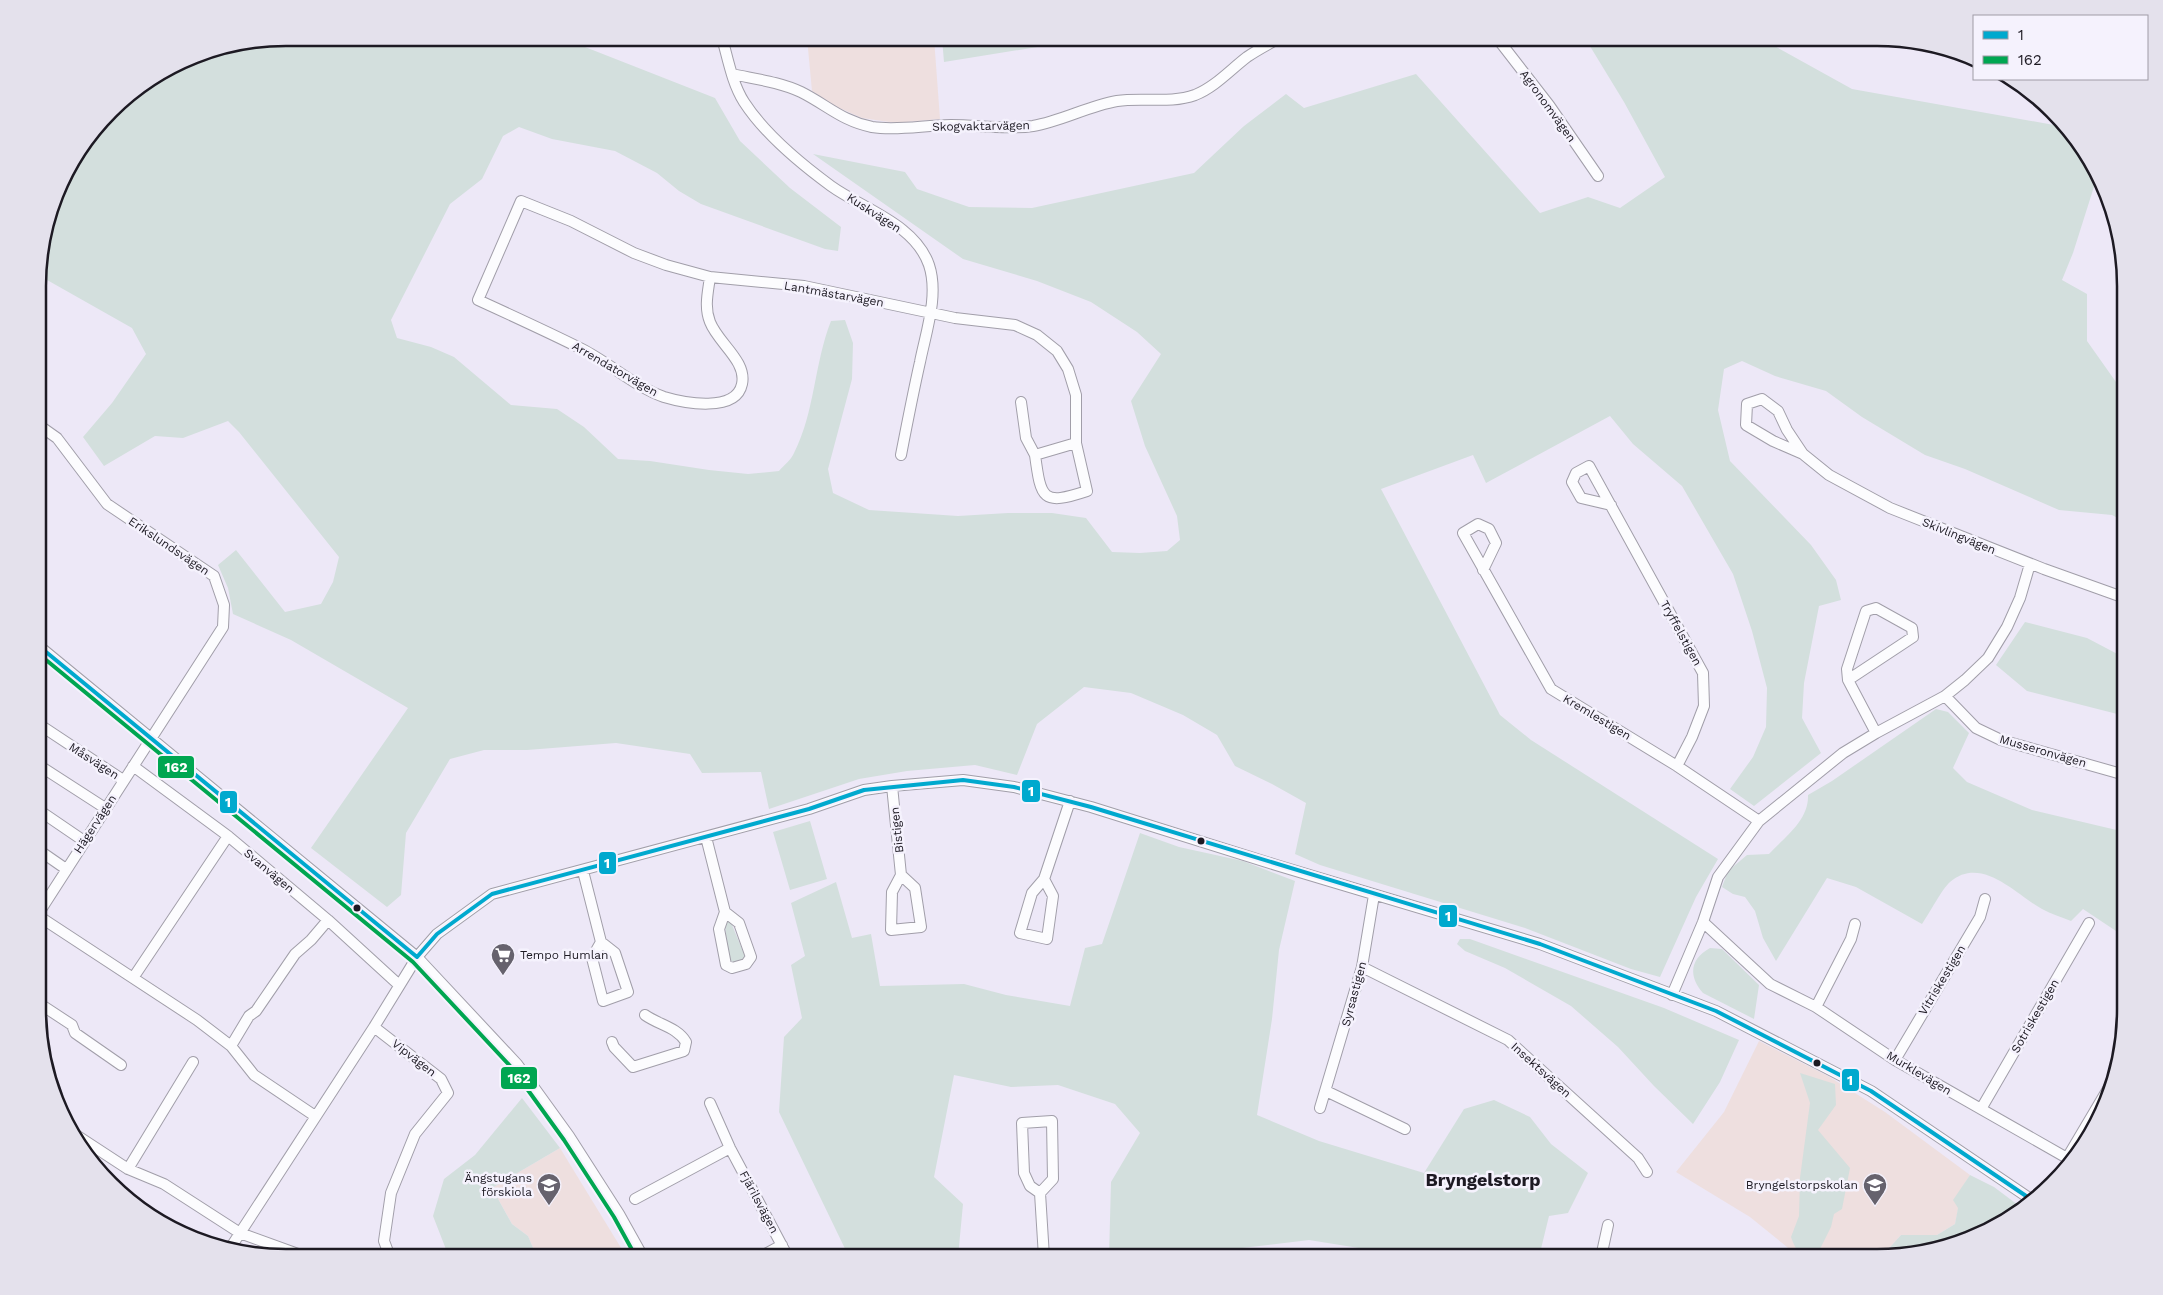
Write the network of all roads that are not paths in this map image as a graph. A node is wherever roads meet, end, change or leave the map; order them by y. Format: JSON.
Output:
{"nodes":[{"id":1,"x":724,"y":46,"type":"edge"},
{"id":2,"x":1266,"y":46,"type":"edge"},
{"id":3,"x":1503,"y":46,"type":"edge"},
{"id":4,"x":732,"y":74,"type":"junction"},
{"id":5,"x":1598,"y":176,"type":"dead end"},
{"id":6,"x":521,"y":201,"type":"joint"},
{"id":7,"x":710,"y":277,"type":"junction"},
{"id":8,"x":930,"y":312,"type":"junction"},
{"id":9,"x":1021,"y":402,"type":"dead end"},
{"id":10,"x":46,"y":430,"type":"edge"},
{"id":11,"x":1076,"y":443,"type":"junction"},
{"id":12,"x":1803,"y":454,"type":"junction"},
{"id":13,"x":901,"y":455,"type":"dead end"},
{"id":14,"x":1035,"y":455,"type":"junction"},
{"id":15,"x":1611,"y":506,"type":"dead end"},
{"id":16,"x":2030,"y":564,"type":"junction"},
{"id":17,"x":1483,"y":570,"type":"dead end"},
{"id":18,"x":2117,"y":595,"type":"edge"},
{"id":19,"x":46,"y":652,"type":"edge"},
{"id":20,"x":1848,"y":680,"type":"junction"},
{"id":21,"x":1945,"y":696,"type":"junction"},
{"id":22,"x":46,"y":729,"type":"edge"},
{"id":23,"x":1876,"y":733,"type":"junction"},
{"id":24,"x":151,"y":739,"type":"junction"},
{"id":25,"x":132,"y":766,"type":"junction"},
{"id":26,"x":1676,"y":766,"type":"junction"},
{"id":27,"x":46,"y":770,"type":"edge"},
{"id":28,"x":2117,"y":773,"type":"edge"},
{"id":29,"x":123,"y":780,"type":"junction"},
{"id":30,"x":892,"y":786,"type":"junction"},
{"id":31,"x":1070,"y":801,"type":"junction"},
{"id":32,"x":105,"y":808,"type":"junction"},
{"id":33,"x":46,"y":815,"type":"edge"},
{"id":34,"x":1759,"y":821,"type":"junction"},
{"id":35,"x":228,"y":836,"type":"junction"},
{"id":36,"x":706,"y":837,"type":"junction"},
{"id":37,"x":84,"y":841,"type":"junction"},
{"id":38,"x":46,"y":855,"type":"edge"},
{"id":39,"x":66,"y":869,"type":"junction"},
{"id":40,"x":583,"y":871,"type":"junction"},
{"id":41,"x":901,"y":875,"type":"junction"},
{"id":42,"x":1044,"y":879,"type":"junction"},
{"id":43,"x":46,"y":893,"type":"edge"},
{"id":44,"x":1374,"y":895,"type":"junction"},
{"id":45,"x":1985,"y":899,"type":"dead end"},
{"id":46,"x":725,"y":912,"type":"junction"},
{"id":47,"x":328,"y":920,"type":"junction"},
{"id":48,"x":46,"y":921,"type":"edge"},
{"id":49,"x":1703,"y":922,"type":"junction"},
{"id":50,"x":2089,"y":923,"type":"dead end"},
{"id":51,"x":1855,"y":924,"type":"dead end"},
{"id":52,"x":601,"y":942,"type":"junction"},
{"id":53,"x":417,"y":957,"type":"junction"},
{"id":54,"x":1362,"y":968,"type":"junction"},
{"id":55,"x":133,"y":978,"type":"junction"},
{"id":56,"x":399,"y":984,"type":"junction"},
{"id":57,"x":1672,"y":995,"type":"junction"},
{"id":58,"x":1816,"y":1007,"type":"junction"},
{"id":59,"x":46,"y":1008,"type":"edge"},
{"id":60,"x":645,"y":1015,"type":"dead end"},
{"id":61,"x":374,"y":1027,"type":"junction"},
{"id":62,"x":612,"y":1042,"type":"dead end"},
{"id":63,"x":231,"y":1046,"type":"junction"},
{"id":64,"x":1895,"y":1060,"type":"junction"},
{"id":65,"x":193,"y":1062,"type":"dead end"},
{"id":66,"x":121,"y":1065,"type":"dead end"},
{"id":67,"x":1326,"y":1091,"type":"junction"},
{"id":68,"x":710,"y":1103,"type":"dead end"},
{"id":69,"x":1320,"y":1108,"type":"dead end"},
{"id":70,"x":1981,"y":1109,"type":"junction"},
{"id":71,"x":2092,"y":1115,"type":"edge"},
{"id":72,"x":316,"y":1116,"type":"junction"},
{"id":73,"x":1405,"y":1130,"type":"dead end"},
{"id":74,"x":87,"y":1142,"type":"edge"},
{"id":75,"x":2073,"y":1146,"type":"edge"},
{"id":76,"x":730,"y":1148,"type":"junction"},
{"id":77,"x":2065,"y":1157,"type":"edge"},
{"id":78,"x":128,"y":1169,"type":"junction"},
{"id":79,"x":1647,"y":1172,"type":"dead end"},
{"id":80,"x":1040,"y":1194,"type":"junction"},
{"id":81,"x":2026,"y":1196,"type":"edge"},
{"id":82,"x":635,"y":1200,"type":"dead end"},
{"id":83,"x":1608,"y":1224,"type":"dead end"},
{"id":84,"x":240,"y":1233,"type":"junction"},
{"id":85,"x":234,"y":1243,"type":"edge"},
{"id":86,"x":782,"y":1245,"type":"junction"},
{"id":87,"x":281,"y":1249,"type":"edge"},
{"id":88,"x":387,"y":1249,"type":"edge"},
{"id":89,"x":639,"y":1249,"type":"edge"},
{"id":90,"x":775,"y":1249,"type":"edge"},
{"id":91,"x":784,"y":1249,"type":"edge"},
{"id":92,"x":1043,"y":1249,"type":"edge"},
{"id":93,"x":1603,"y":1249,"type":"edge"}],
"edges":[{"from":1,"to":4,"type":"street","name":"Kuskvägen"},
{"from":2,"to":4,"type":"street","name":"Skogvaktarvägen"},
{"from":3,"to":5,"type":"street","name":"Agronomvägen"},
{"from":4,"to":8,"type":"street","name":"Kuskvägen"},
{"from":6,"to":7,"type":"street","name":"Lantmästarvägen"},
{"from":6,"to":7,"type":"street","name":"Arrendatorvägen"},
{"from":7,"to":8,"type":"street","name":"Lantmästarvägen"},
{"from":8,"to":11,"type":"street","name":"Lantmästarvägen"},
{"from":8,"to":13,"type":"street","name":"Kuskvägen"},
{"from":9,"to":14,"type":"street","name":"Lantmästarvägen"},
{"from":10,"to":24,"type":"street","name":"Erikslundsvägen"},
{"from":11,"to":14,"type":"street"},
{"from":11,"to":14,"type":"street","name":"Lantmästarvägen"},
{"from":12,"to":12,"type":"street","name":"Skivlingvägen"},
{"from":12,"to":16,"type":"street","name":"Skivlingvägen"},
{"from":15,"to":26,"type":"street","name":"Tryffelstigen"},
{"from":16,"to":18,"type":"street","name":"Skivlingvägen"},
{"from":16,"to":21,"type":"street"},
{"from":17,"to":26,"type":"street","name":"Kremlestigen"},
{"from":19,"to":24,"type":"street"},
{"from":20,"to":20,"type":"street"},
{"from":20,"to":23,"type":"street"},
{"from":21,"to":23,"type":"street"},
{"from":21,"to":28,"type":"street","name":"Musseronvägen"},
{"from":22,"to":29,"type":"street","name":"Måsvägen"},
{"from":23,"to":34,"type":"street"},
{"from":24,"to":25,"type":"street","name":"Hägervägen"},
{"from":24,"to":53,"type":"street"},
{"from":25,"to":29,"type":"street","name":"Hägervägen"},
{"from":25,"to":35,"type":"street","name":"Svanvägen"},
{"from":26,"to":34,"type":"street","name":"Kremlestigen"},
{"from":27,"to":32,"type":"street"},
{"from":29,"to":32,"type":"street","name":"Hägervägen"},
{"from":30,"to":31,"type":"street"},
{"from":30,"to":36,"type":"street"},
{"from":30,"to":41,"type":"street","name":"Bistigen"},
{"from":31,"to":42,"type":"street"},
{"from":31,"to":44,"type":"street"},
{"from":32,"to":37,"type":"street","name":"Hägervägen"},
{"from":33,"to":37,"type":"street"},
{"from":34,"to":49,"type":"street"},
{"from":35,"to":47,"type":"street","name":"Svanvägen"},
{"from":35,"to":55,"type":"street"},
{"from":36,"to":40,"type":"street"},
{"from":36,"to":46,"type":"street"},
{"from":37,"to":39,"type":"street","name":"Hägervägen"},
{"from":38,"to":39,"type":"street"},
{"from":39,"to":43,"type":"street","name":"Hägervägen"},
{"from":40,"to":52,"type":"street"},
{"from":40,"to":53,"type":"street"},
{"from":41,"to":41,"type":"street","name":"Bistigen"},
{"from":42,"to":42,"type":"street"},
{"from":44,"to":54,"type":"street","name":"Syrsastigen"},
{"from":44,"to":57,"type":"street"},
{"from":45,"to":64,"type":"street","name":"Vitriskestigen"},
{"from":46,"to":46,"type":"street"},
{"from":47,"to":56,"type":"street","name":"Svanvägen"},
{"from":47,"to":63,"type":"street"},
{"from":48,"to":55,"type":"street"},
{"from":49,"to":57,"type":"street"},
{"from":49,"to":58,"type":"street","name":"Murklevägen"},
{"from":50,"to":70,"type":"street","name":"Sotriskestigen"},
{"from":51,"to":58,"type":"street"},
{"from":52,"to":52,"type":"street"},
{"from":53,"to":56,"type":"street"},
{"from":53,"to":89,"type":"street"},
{"from":54,"to":67,"type":"street","name":"Syrsastigen"},
{"from":54,"to":79,"type":"street","name":"Insektsvägen"},
{"from":55,"to":63,"type":"street"},
{"from":56,"to":61,"type":"street"},
{"from":57,"to":81,"type":"street"},
{"from":58,"to":64,"type":"street","name":"Murklevägen"},
{"from":59,"to":66,"type":"street"},
{"from":60,"to":62,"type":"street"},
{"from":61,"to":72,"type":"street"},
{"from":61,"to":88,"type":"street","name":"Vipvägen"},
{"from":63,"to":72,"type":"street"},
{"from":64,"to":70,"type":"street","name":"Murklevägen"},
{"from":65,"to":78,"type":"street"},
{"from":67,"to":69,"type":"street","name":"Syrsastigen"},
{"from":67,"to":73,"type":"street"},
{"from":68,"to":76,"type":"street","name":"Fjärilsvägen"},
{"from":70,"to":77,"type":"street","name":"Murklevägen"},
{"from":71,"to":75,"type":"street","name":"Murklevägen"},
{"from":72,"to":84,"type":"street"},
{"from":74,"to":78,"type":"street"},
{"from":76,"to":82,"type":"street"},
{"from":76,"to":86,"type":"street","name":"Fjärilsvägen"},
{"from":78,"to":84,"type":"street"},
{"from":80,"to":80,"type":"street"},
{"from":80,"to":92,"type":"street"},
{"from":83,"to":93,"type":"street"},
{"from":84,"to":85,"type":"street"},
{"from":84,"to":87,"type":"street"},
{"from":86,"to":90,"type":"street"},
{"from":86,"to":91,"type":"street","name":"Fjärilsvägen"}]}
